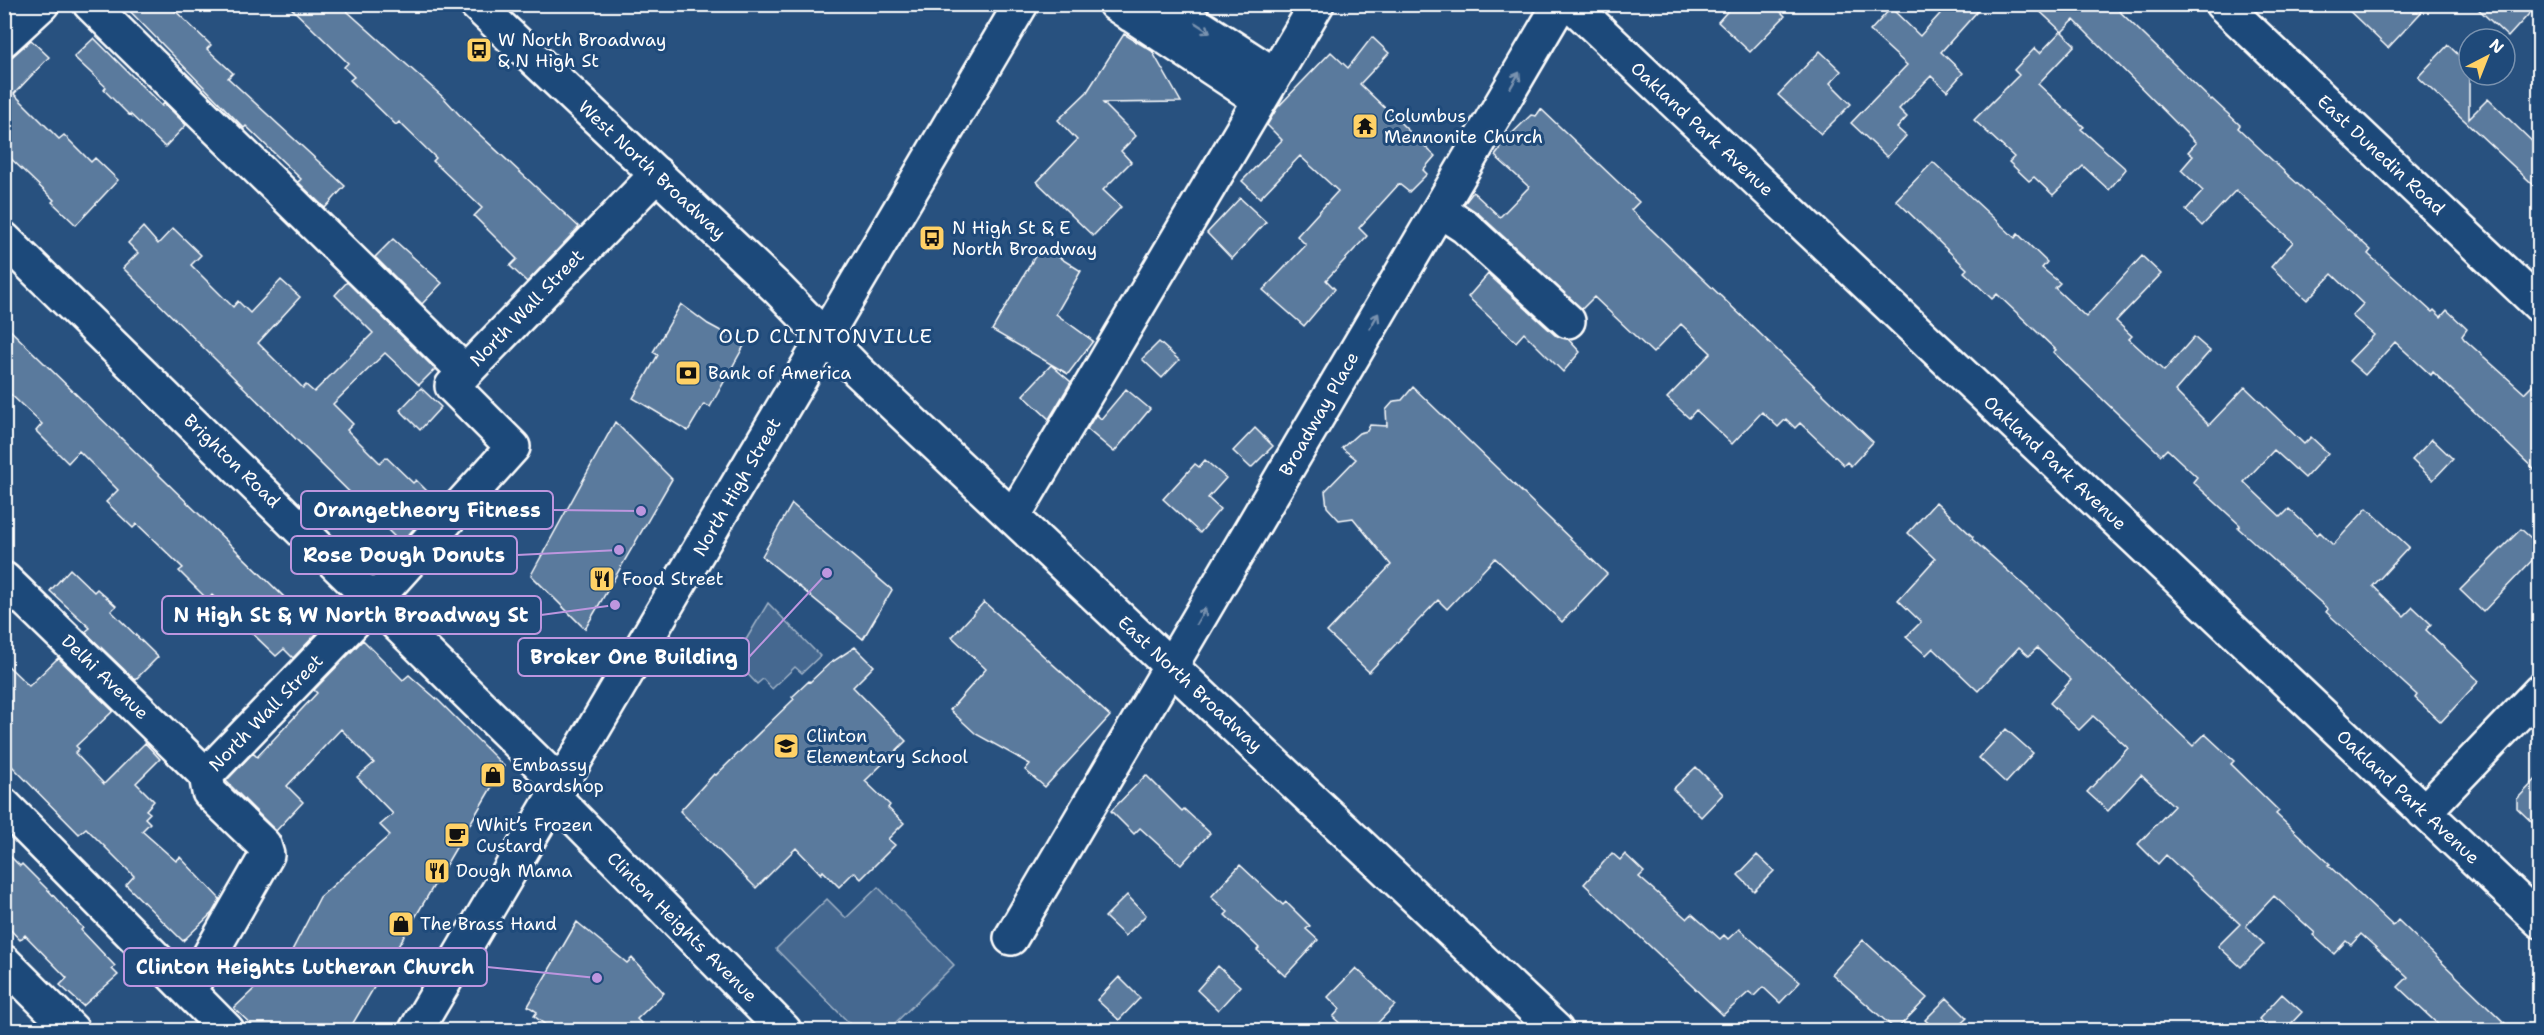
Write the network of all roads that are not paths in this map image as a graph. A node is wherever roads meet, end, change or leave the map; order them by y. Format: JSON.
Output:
{"nodes":[{"id":1,"x":42,"y":4,"type":"edge"},
{"id":2,"x":90,"y":4,"type":"edge"},
{"id":3,"x":477,"y":4,"type":"edge"},
{"id":4,"x":1021,"y":4,"type":"edge"},
{"id":5,"x":1317,"y":4,"type":"edge"},
{"id":6,"x":1560,"y":4,"type":"edge"},
{"id":7,"x":1571,"y":4,"type":"edge"},
{"id":8,"x":2222,"y":4,"type":"edge"},
{"id":9,"x":1123,"y":10,"type":"edge"},
{"id":10,"x":4,"y":39,"type":"edge"},
{"id":11,"x":1268,"y":87,"type":"junction"},
{"id":12,"x":657,"y":174,"type":"junction"},
{"id":13,"x":1439,"y":210,"type":"junction"},
{"id":14,"x":4,"y":239,"type":"edge"},
{"id":15,"x":2540,"y":306,"type":"edge"},
{"id":16,"x":1568,"y":321,"type":"dead end"},
{"id":17,"x":825,"y":336,"type":"junction"},
{"id":18,"x":465,"y":372,"type":"junction"},
{"id":19,"x":1013,"y":517,"type":"junction"},
{"id":20,"x":4,"y":579,"type":"edge"},
{"id":21,"x":374,"y":600,"type":"junction"},
{"id":22,"x":1171,"y":666,"type":"junction"},
{"id":23,"x":2540,"y":691,"type":"edge"},
{"id":24,"x":206,"y":775,"type":"junction"},
{"id":25,"x":558,"y":791,"type":"junction"},
{"id":26,"x":4,"y":805,"type":"edge"},
{"id":27,"x":2424,"y":812,"type":"junction"},
{"id":28,"x":2540,"y":921,"type":"edge"},
{"id":29,"x":1011,"y":938,"type":"dead end"},
{"id":30,"x":4,"y":962,"type":"edge"},
{"id":31,"x":189,"y":991,"type":"junction"},
{"id":32,"x":72,"y":1030,"type":"edge"},
{"id":33,"x":227,"y":1030,"type":"edge"},
{"id":34,"x":416,"y":1030,"type":"edge"},
{"id":35,"x":784,"y":1030,"type":"edge"},
{"id":36,"x":1556,"y":1030,"type":"edge"}],
"edges":[{"from":1,"to":10,"type":"street"},
{"from":2,"to":18,"type":"street"},
{"from":3,"to":12,"type":"street","name":"West North Broadway"},
{"from":4,"to":17,"type":"street","name":"North High Street"},
{"from":5,"to":11,"type":"street"},
{"from":13,"to":6,"type":"street","name":"Broadway Place","one_way":true},
{"from":7,"to":27,"type":"street","name":"Oakland Park Avenue"},
{"from":8,"to":15,"type":"street","name":"East Dunedin Road"},
{"from":9,"to":11,"type":"street"},
{"from":11,"to":19,"type":"street"},
{"from":12,"to":17,"type":"street","name":"West North Broadway"},
{"from":12,"to":18,"type":"street","name":"North Wall Street"},
{"from":13,"to":16,"type":"street"},
{"from":22,"to":13,"type":"street","name":"Broadway Place","one_way":true},
{"from":14,"to":21,"type":"street","name":"Brighton Road"},
{"from":17,"to":19,"type":"street","name":"East North Broadway"},
{"from":17,"to":25,"type":"street","name":"North High Street"},
{"from":18,"to":21,"type":"street","name":"North Wall Street"},
{"from":19,"to":22,"type":"street","name":"East North Broadway"},
{"from":20,"to":24,"type":"street","name":"Delhi Avenue"},
{"from":21,"to":24,"type":"street","name":"North Wall Street"},
{"from":21,"to":25,"type":"street","name":"Brighton Road"},
{"from":22,"to":29,"type":"street","name":"Broadway Place"},
{"from":22,"to":36,"type":"street","name":"East North Broadway"},
{"from":23,"to":27,"type":"street"},
{"from":24,"to":31,"type":"street","name":"North Wall Street"},
{"from":25,"to":34,"type":"street","name":"North High Street"},
{"from":25,"to":35,"type":"street","name":"Clinton Heights Avenue"},
{"from":26,"to":31,"type":"street"},
{"from":27,"to":28,"type":"street","name":"Oakland Park Avenue"},
{"from":30,"to":32,"type":"street"},
{"from":31,"to":33,"type":"street"}]}
